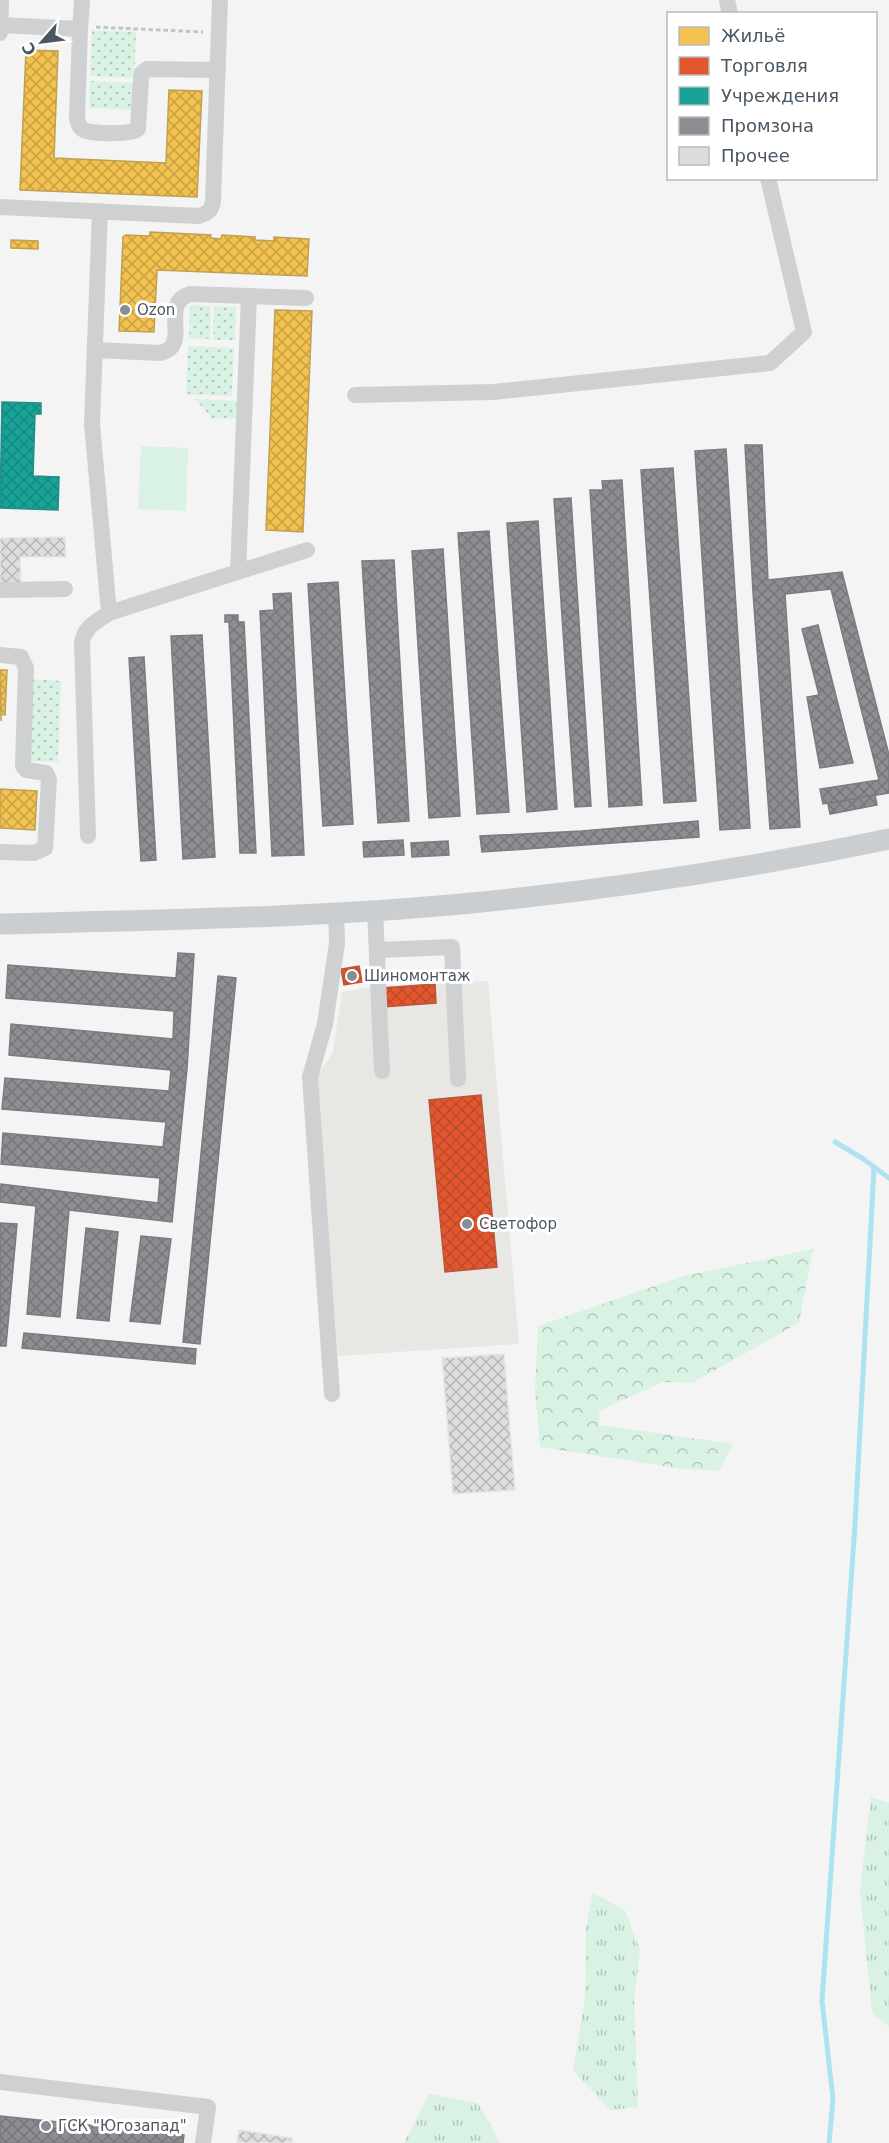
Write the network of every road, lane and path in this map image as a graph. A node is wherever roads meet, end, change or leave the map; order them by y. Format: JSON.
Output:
{"nodes":[{"id":1,"x":1,"y":0,"type":"edge"},
{"id":2,"x":82,"y":0,"type":"edge"},
{"id":3,"x":220,"y":0,"type":"edge"},
{"id":4,"x":0,"y":25,"type":"edge"},
{"id":5,"x":80,"y":28,"type":"junction"},
{"id":6,"x":0,"y":33,"type":"edge"},
{"id":7,"x":220,"y":33,"type":"junction"},
{"id":8,"x":218,"y":70,"type":"junction"},
{"id":9,"x":768,"y":180,"type":"edge"},
{"id":10,"x":0,"y":207,"type":"edge"},
{"id":11,"x":100,"y":212,"type":"junction"},
{"id":12,"x":249,"y":296,"type":"junction"},
{"id":13,"x":306,"y":298,"type":"dead end"},
{"id":14,"x":95,"y":350,"type":"junction"},
{"id":15,"x":355,"y":395,"type":"dead end"},
{"id":16,"x":307,"y":550,"type":"dead end"},
{"id":17,"x":238,"y":572,"type":"junction"},
{"id":18,"x":64,"y":589,"type":"dead end"},
{"id":19,"x":0,"y":590,"type":"edge"},
{"id":20,"x":109,"y":613,"type":"junction"},
{"id":21,"x":0,"y":655,"type":"edge"},
{"id":22,"x":88,"y":836,"type":"dead end"},
{"id":23,"x":889,"y":838,"type":"edge"},
{"id":24,"x":0,"y":852,"type":"edge"},
{"id":25,"x":375,"y":910,"type":"junction"},
{"id":26,"x":336,"y":912,"type":"junction"},
{"id":27,"x":0,"y":924,"type":"edge"},
{"id":28,"x":377,"y":950,"type":"junction"},
{"id":29,"x":382,"y":1071,"type":"dead end"},
{"id":30,"x":458,"y":1079,"type":"dead end"},
{"id":31,"x":332,"y":1394,"type":"dead end"},
{"id":32,"x":0,"y":2082,"type":"edge"},
{"id":33,"x":203,"y":2143,"type":"edge"}],
"edges":[{"from":1,"to":4,"type":"lane"},
{"from":2,"to":5,"type":"lane"},
{"from":3,"to":7,"type":"lane"},
{"from":4,"to":5,"type":"lane"},
{"from":4,"to":6,"type":"lane"},
{"from":5,"to":7,"type":"path"},
{"from":5,"to":8,"type":"lane"},
{"from":7,"to":8,"type":"lane"},
{"from":8,"to":11,"type":"lane"},
{"from":9,"to":15,"type":"lane"},
{"from":10,"to":11,"type":"lane"},
{"from":11,"to":14,"type":"lane"},
{"from":12,"to":13,"type":"lane"},
{"from":12,"to":14,"type":"lane"},
{"from":12,"to":17,"type":"lane"},
{"from":14,"to":20,"type":"lane"},
{"from":16,"to":17,"type":"lane"},
{"from":17,"to":20,"type":"lane"},
{"from":18,"to":19,"type":"lane"},
{"from":20,"to":22,"type":"lane"},
{"from":21,"to":24,"type":"lane"},
{"from":23,"to":25,"type":"main road"},
{"from":25,"to":26,"type":"main road"},
{"from":25,"to":28,"type":"lane"},
{"from":26,"to":27,"type":"main road"},
{"from":26,"to":31,"type":"lane"},
{"from":28,"to":29,"type":"lane"},
{"from":28,"to":30,"type":"lane"},
{"from":32,"to":33,"type":"lane"}]}
